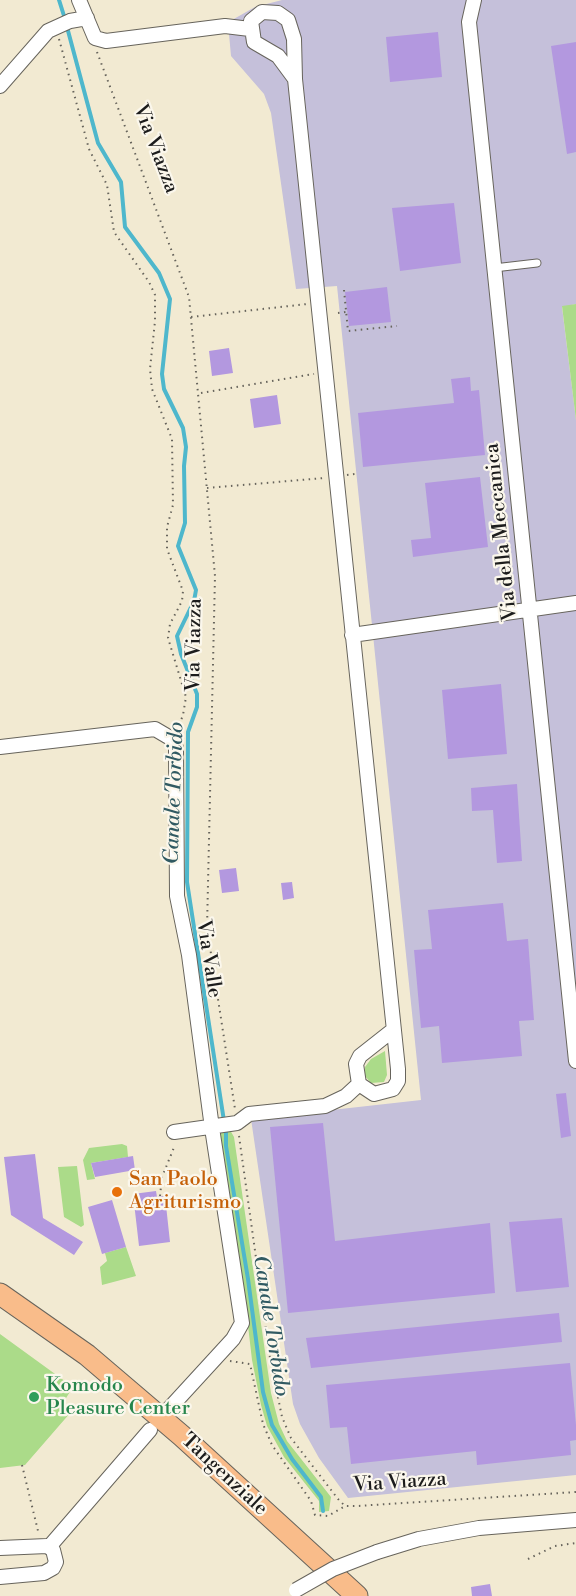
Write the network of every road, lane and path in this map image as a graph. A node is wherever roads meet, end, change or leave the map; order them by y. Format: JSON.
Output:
{"nodes":[{"id":1,"x":79,"y":0,"type":"edge"},
{"id":2,"x":474,"y":0,"type":"edge"},
{"id":3,"x":87,"y":18,"type":"junction"},
{"id":4,"x":250,"y":29,"type":"junction"},
{"id":5,"x":44,"y":35,"type":"junction"},
{"id":6,"x":95,"y":38,"type":"junction"},
{"id":7,"x":296,"y":79,"type":"junction"},
{"id":8,"x":0,"y":86,"type":"edge"},
{"id":9,"x":537,"y":263,"type":"dead end"},
{"id":10,"x":494,"y":268,"type":"junction"},
{"id":11,"x":344,"y":290,"type":"dead end"},
{"id":12,"x":318,"y":303,"type":"junction"},
{"id":13,"x":346,"y":312,"type":"junction"},
{"id":14,"x":338,"y":313,"type":"dead end"},
{"id":15,"x":191,"y":317,"type":"junction"},
{"id":16,"x":397,"y":326,"type":"dead end"},
{"id":17,"x":326,"y":372,"type":"junction"},
{"id":18,"x":200,"y":394,"type":"junction"},
{"id":19,"x":336,"y":477,"type":"junction"},
{"id":20,"x":207,"y":489,"type":"junction"},
{"id":21,"x":576,"y":603,"type":"edge"},
{"id":22,"x":529,"y":609,"type":"junction"},
{"id":23,"x":352,"y":635,"type":"junction"},
{"id":24,"x":164,"y":732,"type":"junction"},
{"id":25,"x":0,"y":747,"type":"edge"},
{"id":26,"x":393,"y":1030,"type":"junction"},
{"id":27,"x":576,"y":1061,"type":"edge"},
{"id":28,"x":359,"y":1084,"type":"junction"},
{"id":29,"x":237,"y":1124,"type":"junction"},
{"id":30,"x":212,"y":1128,"type":"junction"},
{"id":31,"x":176,"y":1135,"type":"joint"},
{"id":32,"x":160,"y":1196,"type":"dead end"},
{"id":33,"x":0,"y":1294,"type":"edge"},
{"id":34,"x":218,"y":1355,"type":"junction"},
{"id":35,"x":167,"y":1411,"type":"dead end"},
{"id":36,"x":150,"y":1430,"type":"dead end"},
{"id":37,"x":22,"y":1465,"type":"dead end"},
{"id":38,"x":576,"y":1492,"type":"edge"},
{"id":39,"x":345,"y":1506,"type":"junction"},
{"id":40,"x":576,"y":1520,"type":"edge"},
{"id":41,"x":576,"y":1543,"type":"edge"},
{"id":42,"x":45,"y":1545,"type":"junction"},
{"id":43,"x":0,"y":1548,"type":"edge"},
{"id":44,"x":528,"y":1559,"type":"dead end"},
{"id":45,"x":0,"y":1577,"type":"edge"},
{"id":46,"x":292,"y":1593,"type":"edge"},
{"id":47,"x":357,"y":1596,"type":"edge"}],
"edges":[{"from":1,"to":3,"type":"street"},
{"from":2,"to":10,"type":"street","name":"Via della Meccanica"},
{"from":3,"to":5,"type":"street"},
{"from":3,"to":6,"type":"street"},
{"from":4,"to":6,"type":"street"},
{"from":4,"to":7,"type":"street"},
{"from":4,"to":7,"type":"street"},
{"from":5,"to":8,"type":"street"},
{"from":5,"to":24,"type":"path"},
{"from":6,"to":15,"type":"path","name":"Via Viazza"},
{"from":7,"to":12,"type":"street"},
{"from":9,"to":10,"type":"lane"},
{"from":10,"to":22,"type":"street","name":"Via della Meccanica"},
{"from":11,"to":13,"type":"path"},
{"from":12,"to":15,"type":"path"},
{"from":12,"to":17,"type":"street"},
{"from":13,"to":14,"type":"path"},
{"from":13,"to":16,"type":"path"},
{"from":15,"to":18,"type":"path","name":"Via Viazza"},
{"from":17,"to":18,"type":"path"},
{"from":17,"to":19,"type":"street"},
{"from":18,"to":20,"type":"path","name":"Via Viazza"},
{"from":19,"to":20,"type":"path"},
{"from":19,"to":23,"type":"street"},
{"from":20,"to":29,"type":"path","name":"Via Viazza"},
{"from":21,"to":22,"type":"street"},
{"from":22,"to":23,"type":"street"},
{"from":22,"to":27,"type":"street","name":"Via della Meccanica"},
{"from":23,"to":26,"type":"street"},
{"from":24,"to":25,"type":"street"},
{"from":24,"to":30,"type":"street","name":"Via Valle"},
{"from":26,"to":28,"type":"street"},
{"from":26,"to":28,"type":"street"},
{"from":28,"to":29,"type":"street"},
{"from":29,"to":30,"type":"street"},
{"from":29,"to":39,"type":"path","name":"Via Viazza"},
{"from":30,"to":31,"type":"street"},
{"from":30,"to":34,"type":"street","name":"Via Valle"},
{"from":31,"to":32,"type":"path"},
{"from":33,"to":47,"type":"main road","name":"Tangenziale"},
{"from":34,"to":35,"type":"street","name":"Via Valle"},
{"from":34,"to":39,"type":"path"},
{"from":36,"to":42,"type":"street"},
{"from":37,"to":42,"type":"path"},
{"from":38,"to":39,"type":"path","name":"Via Viazza"},
{"from":40,"to":46,"type":"street","bridge":true},
{"from":41,"to":44,"type":"path"},
{"from":42,"to":43,"type":"street"},
{"from":42,"to":45,"type":"street"}]}
